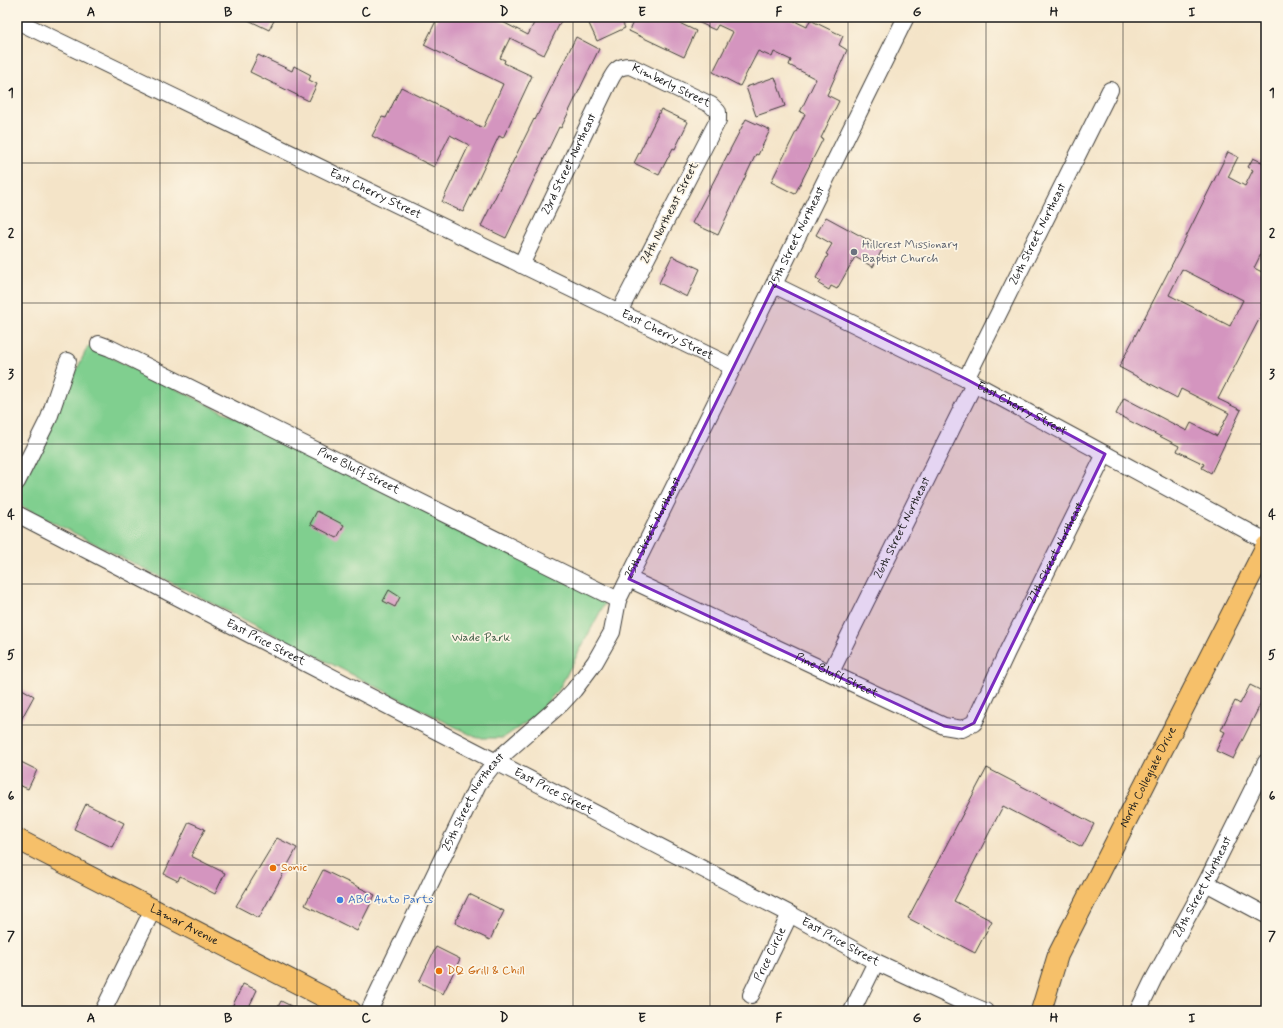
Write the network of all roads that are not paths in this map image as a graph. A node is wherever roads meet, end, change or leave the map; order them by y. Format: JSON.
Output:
{"nodes":[{"id":1,"x":906,"y":17,"type":"edge"},
{"id":2,"x":17,"y":21,"type":"edge"},
{"id":3,"x":35,"y":23,"type":"edge"},
{"id":4,"x":621,"y":66,"type":"joint"},
{"id":5,"x":1110,"y":90,"type":"dead end"},
{"id":6,"x":718,"y":112,"type":"joint"},
{"id":7,"x":521,"y":265,"type":"junction"},
{"id":8,"x":774,"y":285,"type":"junction"},
{"id":9,"x":619,"y":312,"type":"junction"},
{"id":10,"x":99,"y":344,"type":"dead end"},
{"id":11,"x":68,"y":361,"type":"dead end"},
{"id":12,"x":733,"y":367,"type":"junction"},
{"id":13,"x":970,"y":381,"type":"junction"},
{"id":14,"x":1105,"y":454,"type":"junction"},
{"id":15,"x":17,"y":482,"type":"edge"},
{"id":16,"x":17,"y":514,"type":"edge"},
{"id":17,"x":1266,"y":541,"type":"edge"},
{"id":18,"x":1266,"y":546,"type":"edge"},
{"id":19,"x":629,"y":579,"type":"junction"},
{"id":20,"x":618,"y":600,"type":"junction"},
{"id":21,"x":1007,"y":652,"type":"joint"},
{"id":22,"x":831,"y":672,"type":"junction"},
{"id":23,"x":496,"y":761,"type":"junction"},
{"id":24,"x":1266,"y":762,"type":"edge"},
{"id":25,"x":17,"y":839,"type":"edge"},
{"id":26,"x":1206,"y":883,"type":"junction"},
{"id":27,"x":153,"y":909,"type":"junction"},
{"id":28,"x":790,"y":914,"type":"junction"},
{"id":29,"x":1266,"y":915,"type":"edge"},
{"id":30,"x":876,"y":962,"type":"junction"},
{"id":31,"x":751,"y":995,"type":"dead end"},
{"id":32,"x":103,"y":1011,"type":"edge"},
{"id":33,"x":351,"y":1011,"type":"edge"},
{"id":34,"x":369,"y":1011,"type":"edge"},
{"id":35,"x":852,"y":1011,"type":"edge"},
{"id":36,"x":985,"y":1011,"type":"edge"},
{"id":37,"x":1041,"y":1011,"type":"edge"},
{"id":38,"x":1138,"y":1011,"type":"edge"}],
"edges":[{"from":1,"to":8,"type":"street","name":"25th Street Northeast"},
{"from":2,"to":3,"type":"street","name":"East Cherry Street"},
{"from":3,"to":7,"type":"street","name":"East Cherry Street"},
{"from":4,"to":6,"type":"street","name":"Kimberly Street"},
{"from":4,"to":7,"type":"street","name":"23rd Street Northeast"},
{"from":5,"to":13,"type":"street","name":"26th Street Northeast"},
{"from":6,"to":9,"type":"street","name":"24th Northeast Street"},
{"from":7,"to":9,"type":"street","name":"East Cherry Street"},
{"from":8,"to":12,"type":"street","name":"25th Street Northeast"},
{"from":8,"to":13,"type":"street","name":"East Cherry Street"},
{"from":9,"to":12,"type":"street","name":"East Cherry Street"},
{"from":10,"to":20,"type":"street","name":"Pine Bluff Street"},
{"from":11,"to":15,"type":"street"},
{"from":12,"to":19,"type":"street","name":"25th Street Northeast"},
{"from":13,"to":14,"type":"street","name":"East Cherry Street"},
{"from":13,"to":22,"type":"street","name":"26th Street Northeast"},
{"from":14,"to":17,"type":"street","name":"East Cherry Street"},
{"from":14,"to":21,"type":"street","name":"27th Street Northeast"},
{"from":16,"to":23,"type":"street","name":"East Price Street"},
{"from":18,"to":37,"type":"main road","name":"North Collegiate Drive"},
{"from":19,"to":20,"type":"street","name":"25th Street Northeast"},
{"from":19,"to":22,"type":"street","name":"Pine Bluff Street"},
{"from":20,"to":23,"type":"street","name":"25th Street Northeast"},
{"from":21,"to":22,"type":"street","name":"Pine Bluff Street"},
{"from":23,"to":28,"type":"street","name":"East Price Street"},
{"from":23,"to":34,"type":"street","name":"25th Street Northeast"},
{"from":24,"to":26,"type":"street","name":"28th Street Northeast"},
{"from":25,"to":27,"type":"main road","name":"Lamar Avenue"},
{"from":26,"to":29,"type":"street"},
{"from":26,"to":38,"type":"street","name":"28th Street Northeast"},
{"from":27,"to":32,"type":"street"},
{"from":27,"to":33,"type":"main road","name":"Lamar Avenue"},
{"from":28,"to":30,"type":"street","name":"East Price Street"},
{"from":28,"to":31,"type":"street","name":"Price Circle"},
{"from":30,"to":35,"type":"street"},
{"from":30,"to":36,"type":"street","name":"East Price Street"}]}
